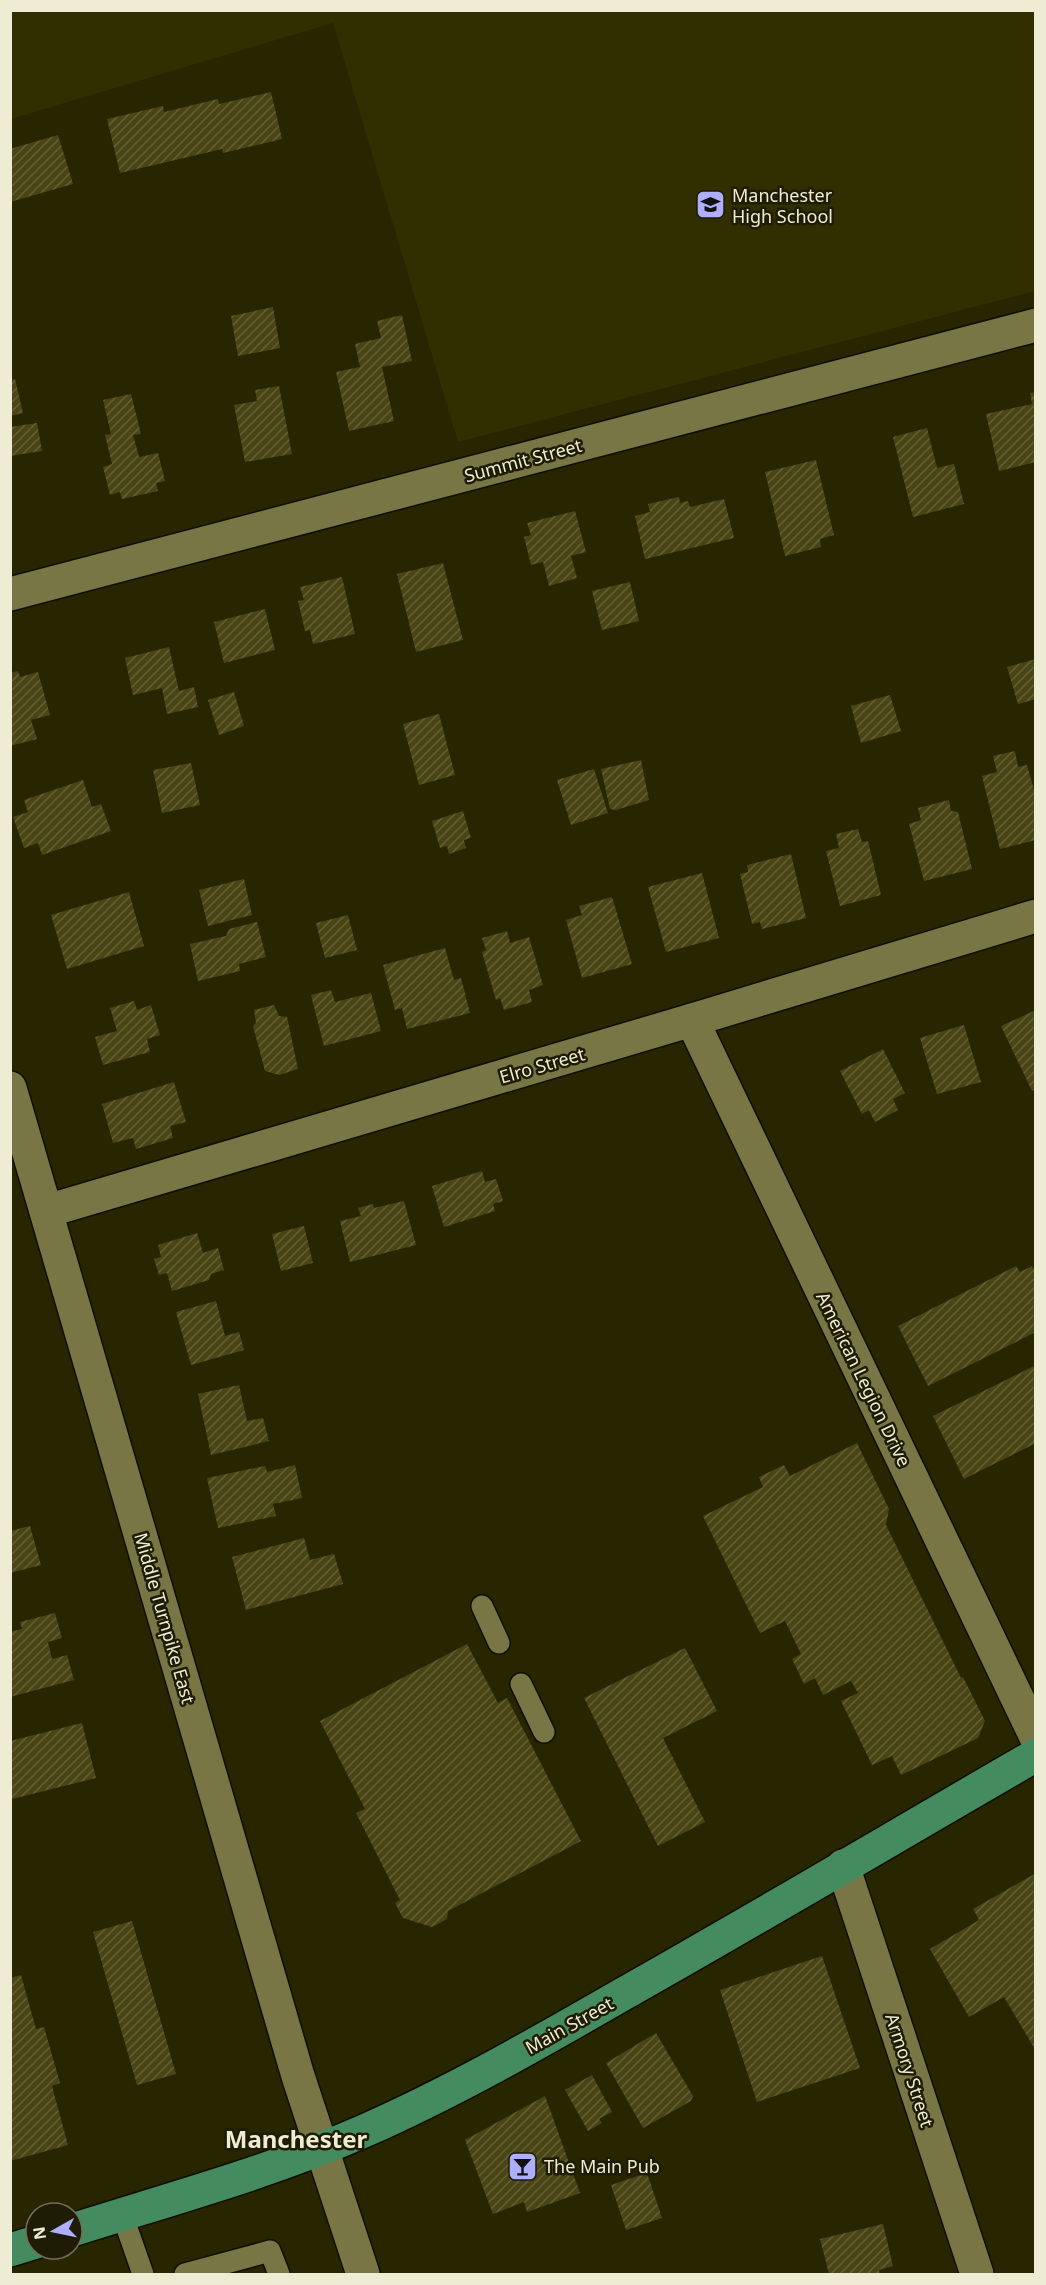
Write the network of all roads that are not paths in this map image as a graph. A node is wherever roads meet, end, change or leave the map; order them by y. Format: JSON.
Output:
{"nodes":[{"id":1,"x":1035,"y":325,"type":"edge"},
{"id":2,"x":10,"y":594,"type":"edge"},
{"id":3,"x":1035,"y":916,"type":"edge"},
{"id":4,"x":692,"y":1020,"type":"junction"},
{"id":5,"x":10,"y":1088,"type":"edge"},
{"id":6,"x":47,"y":1211,"type":"junction"},
{"id":7,"x":482,"y":1606,"type":"dead end"},
{"id":8,"x":499,"y":1643,"type":"dead end"},
{"id":9,"x":521,"y":1684,"type":"dead end"},
{"id":10,"x":544,"y":1732,"type":"dead end"},
{"id":11,"x":1035,"y":1737,"type":"edge"},
{"id":12,"x":1035,"y":1755,"type":"edge"},
{"id":13,"x":843,"y":1866,"type":"junction"},
{"id":14,"x":321,"y":2148,"type":"junction"},
{"id":15,"x":122,"y":2214,"type":"junction"},
{"id":16,"x":84,"y":2226,"type":"edge"},
{"id":17,"x":143,"y":2274,"type":"edge"},
{"id":18,"x":185,"y":2274,"type":"edge"},
{"id":19,"x":279,"y":2274,"type":"edge"},
{"id":20,"x":363,"y":2274,"type":"edge"},
{"id":21,"x":977,"y":2274,"type":"edge"}],
"edges":[{"from":1,"to":2,"type":"street","name":"Summit Street"},
{"from":3,"to":4,"type":"street","name":"Elro Street"},
{"from":4,"to":6,"type":"street","name":"Elro Street"},
{"from":4,"to":11,"type":"street","name":"American Legion Drive"},
{"from":5,"to":6,"type":"street","name":"Middle Turnpike East"},
{"from":6,"to":14,"type":"street","name":"Middle Turnpike East"},
{"from":7,"to":8,"type":"lane"},
{"from":9,"to":10,"type":"lane"},
{"from":12,"to":13,"type":"main road","name":"Main Street"},
{"from":13,"to":14,"type":"main road","name":"Main Street"},
{"from":13,"to":21,"type":"street","name":"Armory Street"},
{"from":14,"to":15,"type":"main road","name":"Main Street"},
{"from":14,"to":20,"type":"street","name":"Middle Turnpike East"},
{"from":15,"to":16,"type":"main road","name":"Main Street"},
{"from":15,"to":17,"type":"lane"},
{"from":18,"to":19,"type":"lane"}]}
